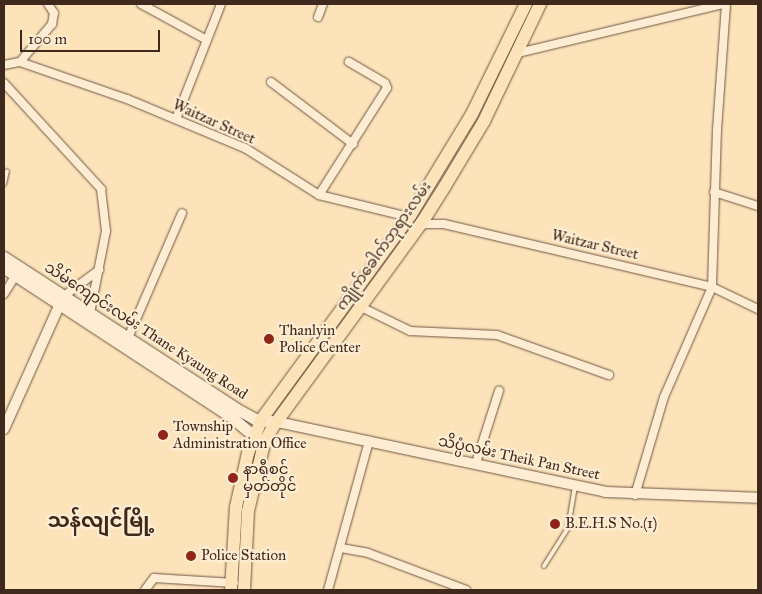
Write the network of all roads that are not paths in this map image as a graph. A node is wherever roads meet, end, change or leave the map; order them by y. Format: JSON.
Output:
{"nodes":[{"id":1,"x":48,"y":4,"type":"edge"},
{"id":2,"x":141,"y":4,"type":"edge"},
{"id":3,"x":221,"y":4,"type":"edge"},
{"id":4,"x":322,"y":4,"type":"edge"},
{"id":5,"x":526,"y":4,"type":"edge"},
{"id":6,"x":540,"y":4,"type":"edge"},
{"id":7,"x":725,"y":4,"type":"edge"},
{"id":8,"x":318,"y":17,"type":"dead end"},
{"id":9,"x":207,"y":40,"type":"junction"},
{"id":10,"x":518,"y":53,"type":"junction"},
{"id":11,"x":20,"y":62,"type":"junction"},
{"id":12,"x":349,"y":62,"type":"dead end"},
{"id":13,"x":4,"y":65,"type":"edge"},
{"id":14,"x":4,"y":82,"type":"edge"},
{"id":15,"x":271,"y":82,"type":"dead end"},
{"id":16,"x":176,"y":120,"type":"junction"},
{"id":17,"x":353,"y":144,"type":"junction"},
{"id":18,"x":7,"y":171,"type":"dead end"},
{"id":19,"x":4,"y":184,"type":"edge"},
{"id":20,"x":714,"y":192,"type":"junction"},
{"id":21,"x":320,"y":195,"type":"junction"},
{"id":22,"x":758,"y":206,"type":"edge"},
{"id":23,"x":182,"y":213,"type":"dead end"},
{"id":24,"x":409,"y":217,"type":"junction"},
{"id":25,"x":421,"y":224,"type":"junction"},
{"id":26,"x":4,"y":257,"type":"edge"},
{"id":27,"x":4,"y":268,"type":"edge"},
{"id":28,"x":98,"y":270,"type":"junction"},
{"id":29,"x":18,"y":272,"type":"junction"},
{"id":30,"x":712,"y":287,"type":"junction"},
{"id":31,"x":4,"y":294,"type":"edge"},
{"id":32,"x":61,"y":300,"type":"junction"},
{"id":33,"x":360,"y":308,"type":"junction"},
{"id":34,"x":758,"y":309,"type":"edge"},
{"id":35,"x":90,"y":313,"type":"junction"},
{"id":36,"x":128,"y":338,"type":"junction"},
{"id":37,"x":609,"y":376,"type":"dead end"},
{"id":38,"x":499,"y":391,"type":"dead end"},
{"id":39,"x":261,"y":420,"type":"junction"},
{"id":40,"x":276,"y":422,"type":"junction"},
{"id":41,"x":4,"y":429,"type":"edge"},
{"id":42,"x":259,"y":439,"type":"junction"},
{"id":43,"x":369,"y":441,"type":"junction"},
{"id":44,"x":476,"y":463,"type":"junction"},
{"id":45,"x":575,"y":486,"type":"junction"},
{"id":46,"x":635,"y":495,"type":"junction"},
{"id":47,"x":758,"y":498,"type":"edge"},
{"id":48,"x":341,"y":548,"type":"junction"},
{"id":49,"x":544,"y":566,"type":"dead end"},
{"id":50,"x":237,"y":587,"type":"edge"},
{"id":51,"x":145,"y":590,"type":"edge"},
{"id":52,"x":328,"y":590,"type":"edge"},
{"id":53,"x":466,"y":590,"type":"edge"}],
"edges":[{"from":1,"to":11,"type":"street"},
{"from":2,"to":9,"type":"street"},
{"from":3,"to":9,"type":"street"},
{"from":4,"to":8,"type":"street"},
{"from":5,"to":24,"type":"main road","name":"ကျိုက်ခေါက်ဘုရားလမ်း"},
{"from":6,"to":10,"type":"main road","name":"ကျိုက်ခေါက်ဘုရားလမ်း"},
{"from":7,"to":10,"type":"street"},
{"from":7,"to":20,"type":"street"},
{"from":9,"to":16,"type":"street"},
{"from":10,"to":25,"type":"main road","name":"ကျိုက်ခေါက်ဘုရားလမ်း"},
{"from":11,"to":13,"type":"street"},
{"from":11,"to":16,"type":"street","name":"Waitzar Street"},
{"from":12,"to":17,"type":"street"},
{"from":14,"to":28,"type":"street"},
{"from":15,"to":17,"type":"street"},
{"from":16,"to":21,"type":"street","name":"Waitzar Street"},
{"from":17,"to":21,"type":"street"},
{"from":18,"to":19,"type":"lane"},
{"from":20,"to":22,"type":"street"},
{"from":20,"to":30,"type":"street"},
{"from":21,"to":24,"type":"street","name":"Waitzar Street"},
{"from":23,"to":36,"type":"street"},
{"from":24,"to":39,"type":"main road","name":"ကျိုက်ခေါက်ဘုရားလမ်း"},
{"from":25,"to":30,"type":"street","name":"Waitzar Street"},
{"from":25,"to":33,"type":"main road","name":"ကျိုက်ခေါက်ဘုရားလမ်း"},
{"from":26,"to":29,"type":"main road","name":"သိမ်ကျောင်းလမ်း Thane Kyaung Road"},
{"from":27,"to":29,"type":"main road","name":"သိမ်ကျောင်းလမ်း Thane Kyaung Road"},
{"from":28,"to":32,"type":"street"},
{"from":28,"to":35,"type":"street"},
{"from":29,"to":31,"type":"street"},
{"from":29,"to":32,"type":"main road","name":"သိမ်ကျောင်းလမ်း Thane Kyaung Road"},
{"from":30,"to":34,"type":"street","name":"Waitzar Street"},
{"from":30,"to":46,"type":"street"},
{"from":32,"to":35,"type":"main road","name":"သိမ်ကျောင်းလမ်း Thane Kyaung Road"},
{"from":32,"to":41,"type":"street"},
{"from":32,"to":42,"type":"main road","name":"သိမ်ကျောင်းလမ်း Thane Kyaung Road"},
{"from":33,"to":37,"type":"street"},
{"from":33,"to":40,"type":"main road","name":"ကျိုက်ခေါက်ဘုရားလမ်း"},
{"from":35,"to":36,"type":"main road","name":"သိမ်ကျောင်းလမ်း Thane Kyaung Road"},
{"from":36,"to":39,"type":"main road","name":"သိမ်ကျောင်းလမ်း Thane Kyaung Road"},
{"from":38,"to":44,"type":"street"},
{"from":39,"to":40,"type":"main road","name":"သိမ်ကျောင်းလမ်း Thane Kyaung Road"},
{"from":39,"to":42,"type":"main road","name":"ကျိုက်ခေါက်ဘုရားလမ်း"},
{"from":40,"to":42,"type":"main road","name":"ကျိုက်ခေါက်ဘုရားလမ်း"},
{"from":40,"to":43,"type":"street","name":"သိပ္ပံလမ်း Theik Pan Street"},
{"from":42,"to":50,"type":"main road","name":"ကျိုက်ခေါက်ဘုရားလမ်း"},
{"from":43,"to":44,"type":"street","name":"သိပ္ပံလမ်း Theik Pan Street"},
{"from":43,"to":48,"type":"street"},
{"from":44,"to":45,"type":"street","name":"သိပ္ပံလမ်း Theik Pan Street"},
{"from":45,"to":46,"type":"street","name":"သိပ္ပံလမ်း Theik Pan Street"},
{"from":45,"to":49,"type":"lane"},
{"from":46,"to":47,"type":"street","name":"သိပ္ပံလမ်း Theik Pan Street"},
{"from":48,"to":52,"type":"street"},
{"from":48,"to":53,"type":"street"},
{"from":50,"to":51,"type":"street"}]}
